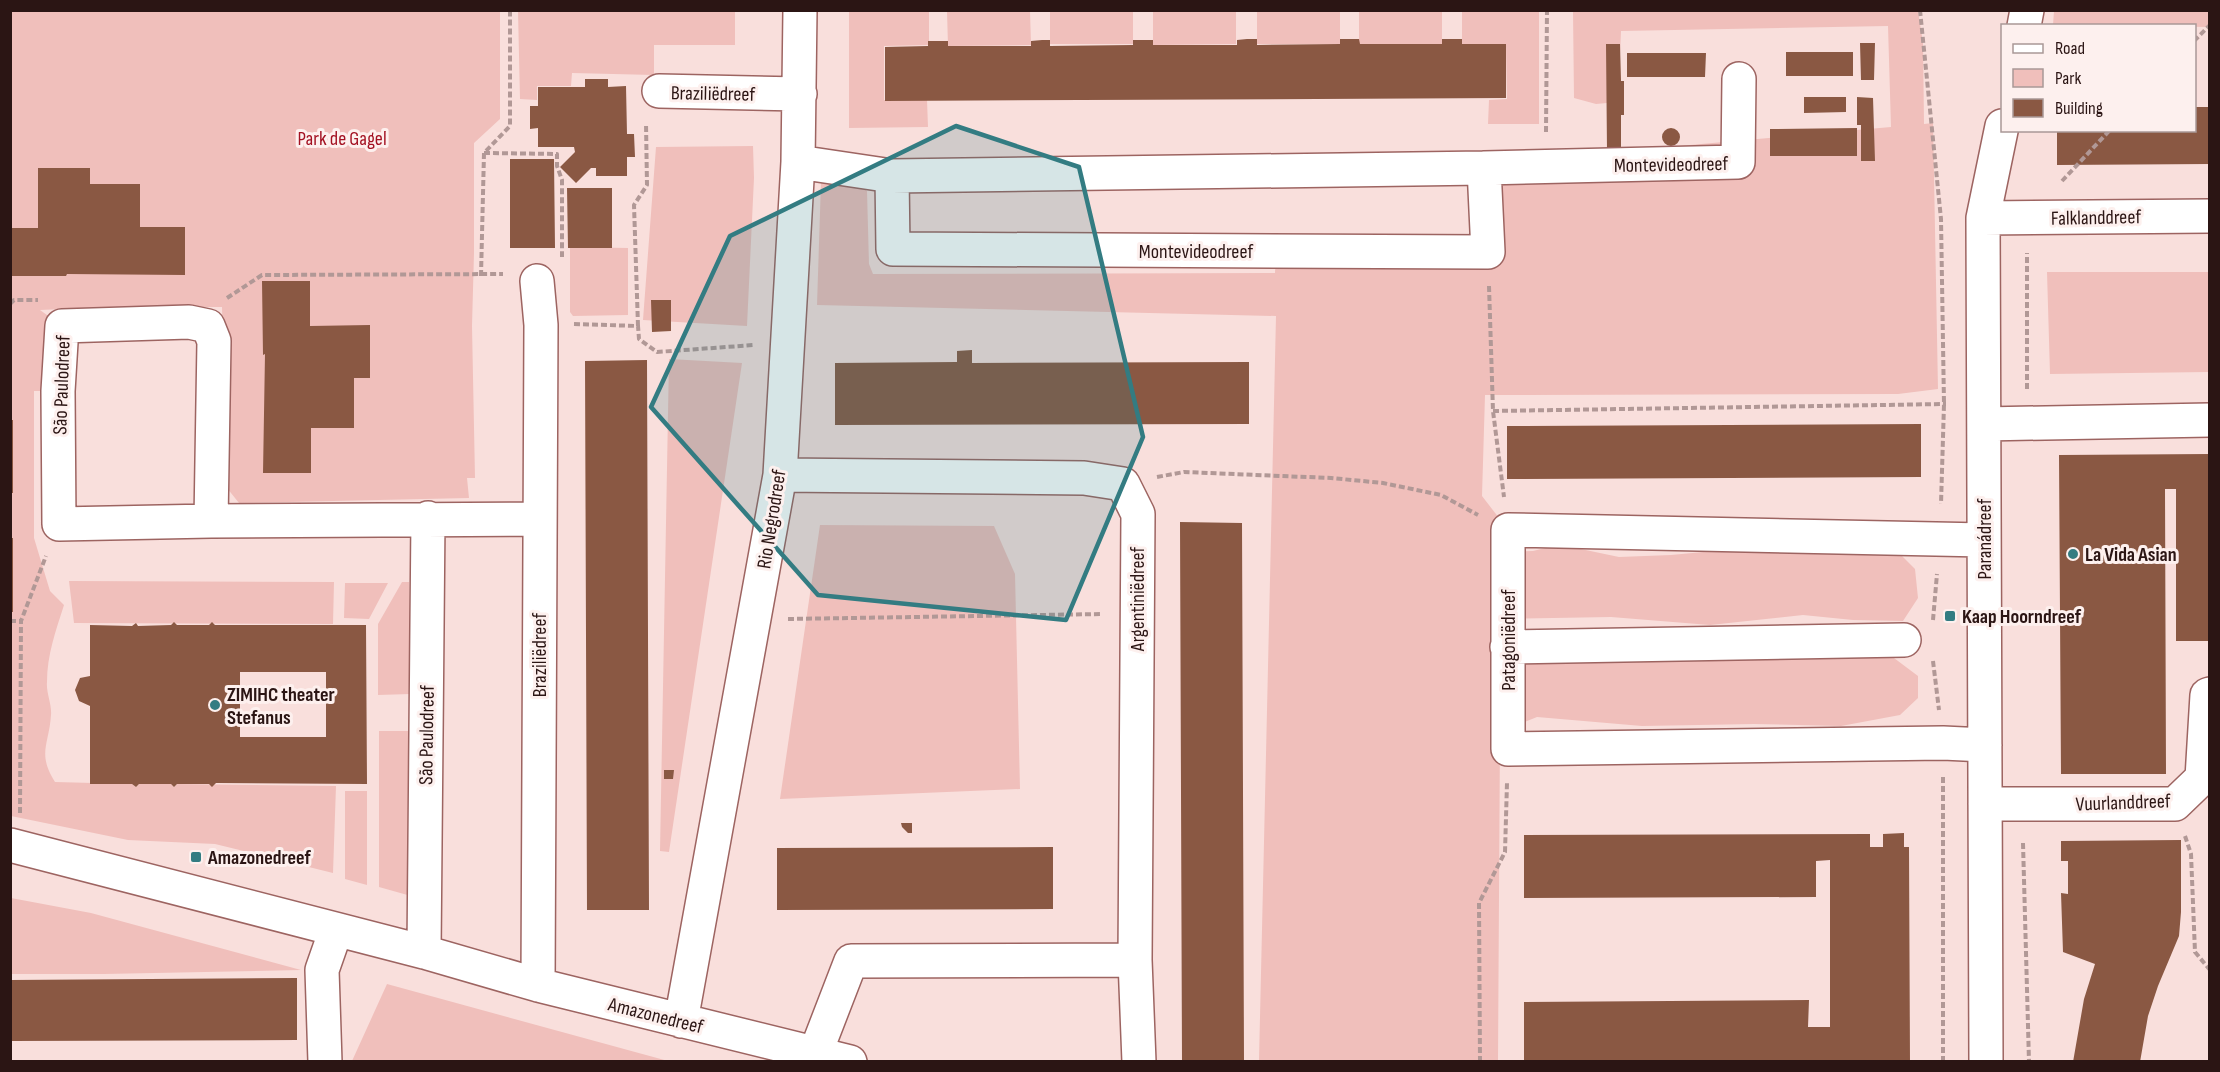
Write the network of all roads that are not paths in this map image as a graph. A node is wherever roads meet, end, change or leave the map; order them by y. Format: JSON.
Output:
{"nodes":[{"id":1,"x":800,"y":10,"type":"edge"},
{"id":2,"x":1739,"y":79,"type":"dead end"},
{"id":3,"x":659,"y":92,"type":"road end"},
{"id":4,"x":800,"y":94,"type":"junction"},
{"id":5,"x":2001,"y":131,"type":"edge"},
{"id":6,"x":798,"y":162,"type":"junction"},
{"id":7,"x":1484,"y":168,"type":"junction"},
{"id":8,"x":892,"y":176,"type":"junction"},
{"id":9,"x":2210,"y":216,"type":"edge"},
{"id":10,"x":1983,"y":218,"type":"junction"},
{"id":11,"x":550,"y":272,"type":"road end"},
{"id":12,"x":1984,"y":413,"type":"junction"},
{"id":13,"x":2210,"y":420,"type":"edge"},
{"id":14,"x":780,"y":475,"type":"junction"},
{"id":15,"x":428,"y":518,"type":"junction"},
{"id":16,"x":539,"y":519,"type":"junction"},
{"id":17,"x":211,"y":521,"type":"junction"},
{"id":18,"x":1984,"y":540,"type":"junction"},
{"id":19,"x":1904,"y":640,"type":"dead end"},
{"id":20,"x":1507,"y":647,"type":"junction"},
{"id":21,"x":2210,"y":694,"type":"edge"},
{"id":22,"x":1985,"y":745,"type":"junction"},
{"id":23,"x":1985,"y":804,"type":"junction"},
{"id":24,"x":15,"y":846,"type":"edge"},
{"id":25,"x":336,"y":930,"type":"junction"},
{"id":26,"x":424,"y":952,"type":"junction"},
{"id":27,"x":1135,"y":960,"type":"junction"},
{"id":28,"x":538,"y":985,"type":"junction"},
{"id":29,"x":681,"y":1021,"type":"junction"},
{"id":30,"x":813,"y":1057,"type":"edge"},
{"id":31,"x":325,"y":1062,"type":"edge"},
{"id":32,"x":850,"y":1062,"type":"edge"},
{"id":33,"x":1139,"y":1062,"type":"edge"},
{"id":34,"x":1986,"y":1062,"type":"edge"}],
"edges":[{"from":1,"to":4,"type":"street","name":"Rio Negrodreef"},
{"from":2,"to":7,"type":"street","name":"Montevideodreef"},
{"from":3,"to":4,"type":"street","name":"Braziliëdreef"},
{"from":4,"to":6,"type":"street","name":"Rio Negrodreef"},
{"from":5,"to":10,"type":"street","name":"Paranádreef"},
{"from":6,"to":8,"type":"street","name":"Montevideodreef"},
{"from":6,"to":14,"type":"street","name":"Rio Negrodreef"},
{"from":7,"to":8,"type":"street","name":"Montevideodreef"},
{"from":7,"to":8,"type":"street","name":"Montevideodreef"},
{"from":9,"to":10,"type":"street","name":"Falklanddreef"},
{"from":10,"to":12,"type":"street","name":"Paranádreef"},
{"from":11,"to":16,"type":"street","name":"Braziliëdreef"},
{"from":12,"to":13,"type":"street"},
{"from":12,"to":18,"type":"street","name":"Paranádreef"},
{"from":14,"to":27,"type":"street","name":"Argentiniëdreef"},
{"from":14,"to":29,"type":"street","name":"Rio Negrodreef"},
{"from":15,"to":16,"type":"street"},
{"from":15,"to":17,"type":"street"},
{"from":15,"to":26,"type":"street","name":"São Paulodreef"},
{"from":16,"to":28,"type":"street","name":"Braziliëdreef"},
{"from":17,"to":17,"type":"street","name":"São Paulodreef"},
{"from":18,"to":20,"type":"street","name":"Patagoniëdreef"},
{"from":18,"to":22,"type":"street","name":"Paranádreef"},
{"from":19,"to":20,"type":"street"},
{"from":20,"to":22,"type":"street","name":"Patagoniëdreef"},
{"from":21,"to":23,"type":"street","name":"Vuurlanddreef"},
{"from":22,"to":23,"type":"street","name":"Paranádreef"},
{"from":23,"to":34,"type":"street","name":"Paranádreef"},
{"from":24,"to":25,"type":"street","name":"Amazonedreef"},
{"from":25,"to":26,"type":"street","name":"Amazonedreef"},
{"from":25,"to":31,"type":"street"},
{"from":26,"to":28,"type":"street","name":"Amazonedreef"},
{"from":27,"to":30,"type":"street"},
{"from":27,"to":33,"type":"street","name":"Argentiniëdreef"},
{"from":28,"to":29,"type":"street","name":"Amazonedreef"},
{"from":29,"to":30,"type":"street","name":"Amazonedreef"},
{"from":30,"to":32,"type":"street","name":"Amazonedreef"}]}
